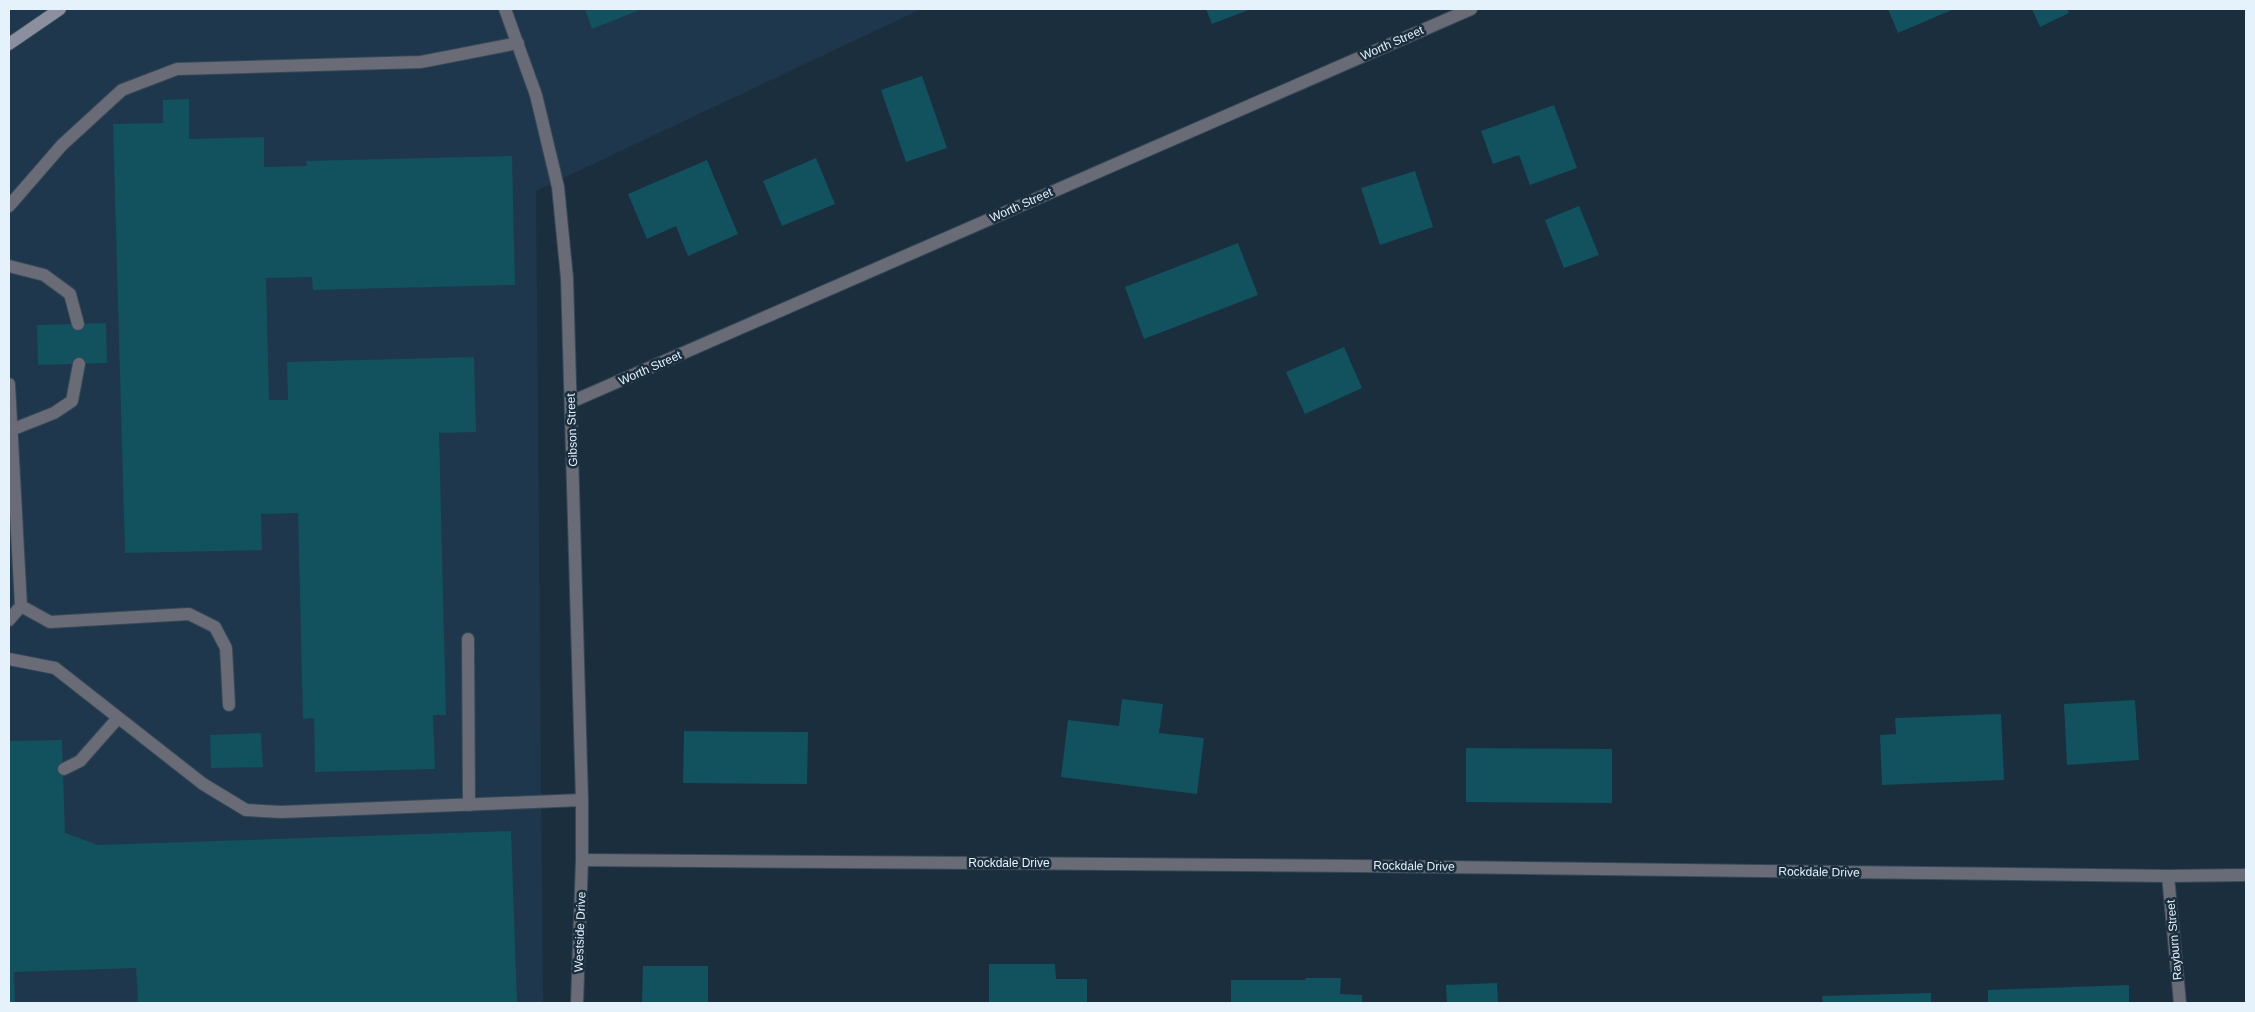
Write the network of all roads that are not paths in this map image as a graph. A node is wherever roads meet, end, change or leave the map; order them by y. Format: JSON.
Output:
{"nodes":[{"id":1,"x":60,"y":9,"type":"edge"},
{"id":2,"x":505,"y":9,"type":"edge"},
{"id":3,"x":1470,"y":9,"type":"edge"},
{"id":4,"x":518,"y":43,"type":"junction"},
{"id":5,"x":9,"y":44,"type":"edge"},
{"id":6,"x":9,"y":206,"type":"edge"},
{"id":7,"x":9,"y":266,"type":"edge"},
{"id":8,"x":78,"y":324,"type":"dead end"},
{"id":9,"x":79,"y":364,"type":"dead end"},
{"id":10,"x":9,"y":384,"type":"edge"},
{"id":11,"x":571,"y":402,"type":"junction"},
{"id":12,"x":11,"y":430,"type":"junction"},
{"id":13,"x":21,"y":606,"type":"junction"},
{"id":14,"x":9,"y":620,"type":"edge"},
{"id":15,"x":468,"y":639,"type":"dead end"},
{"id":16,"x":9,"y":659,"type":"edge"},
{"id":17,"x":229,"y":705,"type":"dead end"},
{"id":18,"x":118,"y":718,"type":"junction"},
{"id":19,"x":64,"y":769,"type":"dead end"},
{"id":20,"x":582,"y":800,"type":"junction"},
{"id":21,"x":469,"y":805,"type":"junction"},
{"id":22,"x":582,"y":860,"type":"junction"},
{"id":23,"x":2246,"y":875,"type":"edge"},
{"id":24,"x":2168,"y":876,"type":"junction"},
{"id":25,"x":577,"y":1003,"type":"edge"},
{"id":26,"x":2180,"y":1003,"type":"edge"}],
"edges":[{"from":1,"to":5,"type":"main road"},
{"from":2,"to":4,"type":"street","name":"Gibson Street"},
{"from":3,"to":11,"type":"street","name":"Worth Street"},
{"from":4,"to":6,"type":"street"},
{"from":4,"to":11,"type":"street","name":"Gibson Street"},
{"from":7,"to":8,"type":"street"},
{"from":9,"to":12,"type":"street"},
{"from":10,"to":12,"type":"street"},
{"from":11,"to":20,"type":"street","name":"Gibson Street"},
{"from":12,"to":13,"type":"street"},
{"from":13,"to":14,"type":"street"},
{"from":13,"to":17,"type":"street"},
{"from":15,"to":21,"type":"street"},
{"from":16,"to":18,"type":"street"},
{"from":18,"to":19,"type":"street"},
{"from":18,"to":21,"type":"street"},
{"from":20,"to":21,"type":"street"},
{"from":20,"to":22,"type":"street","name":"Gibson Street"},
{"from":22,"to":24,"type":"street","name":"Rockdale Drive"},
{"from":22,"to":25,"type":"street","name":"Westside Drive"},
{"from":23,"to":24,"type":"street","name":"Rockdale Drive"},
{"from":24,"to":26,"type":"street","name":"Rayburn Street"}]}
